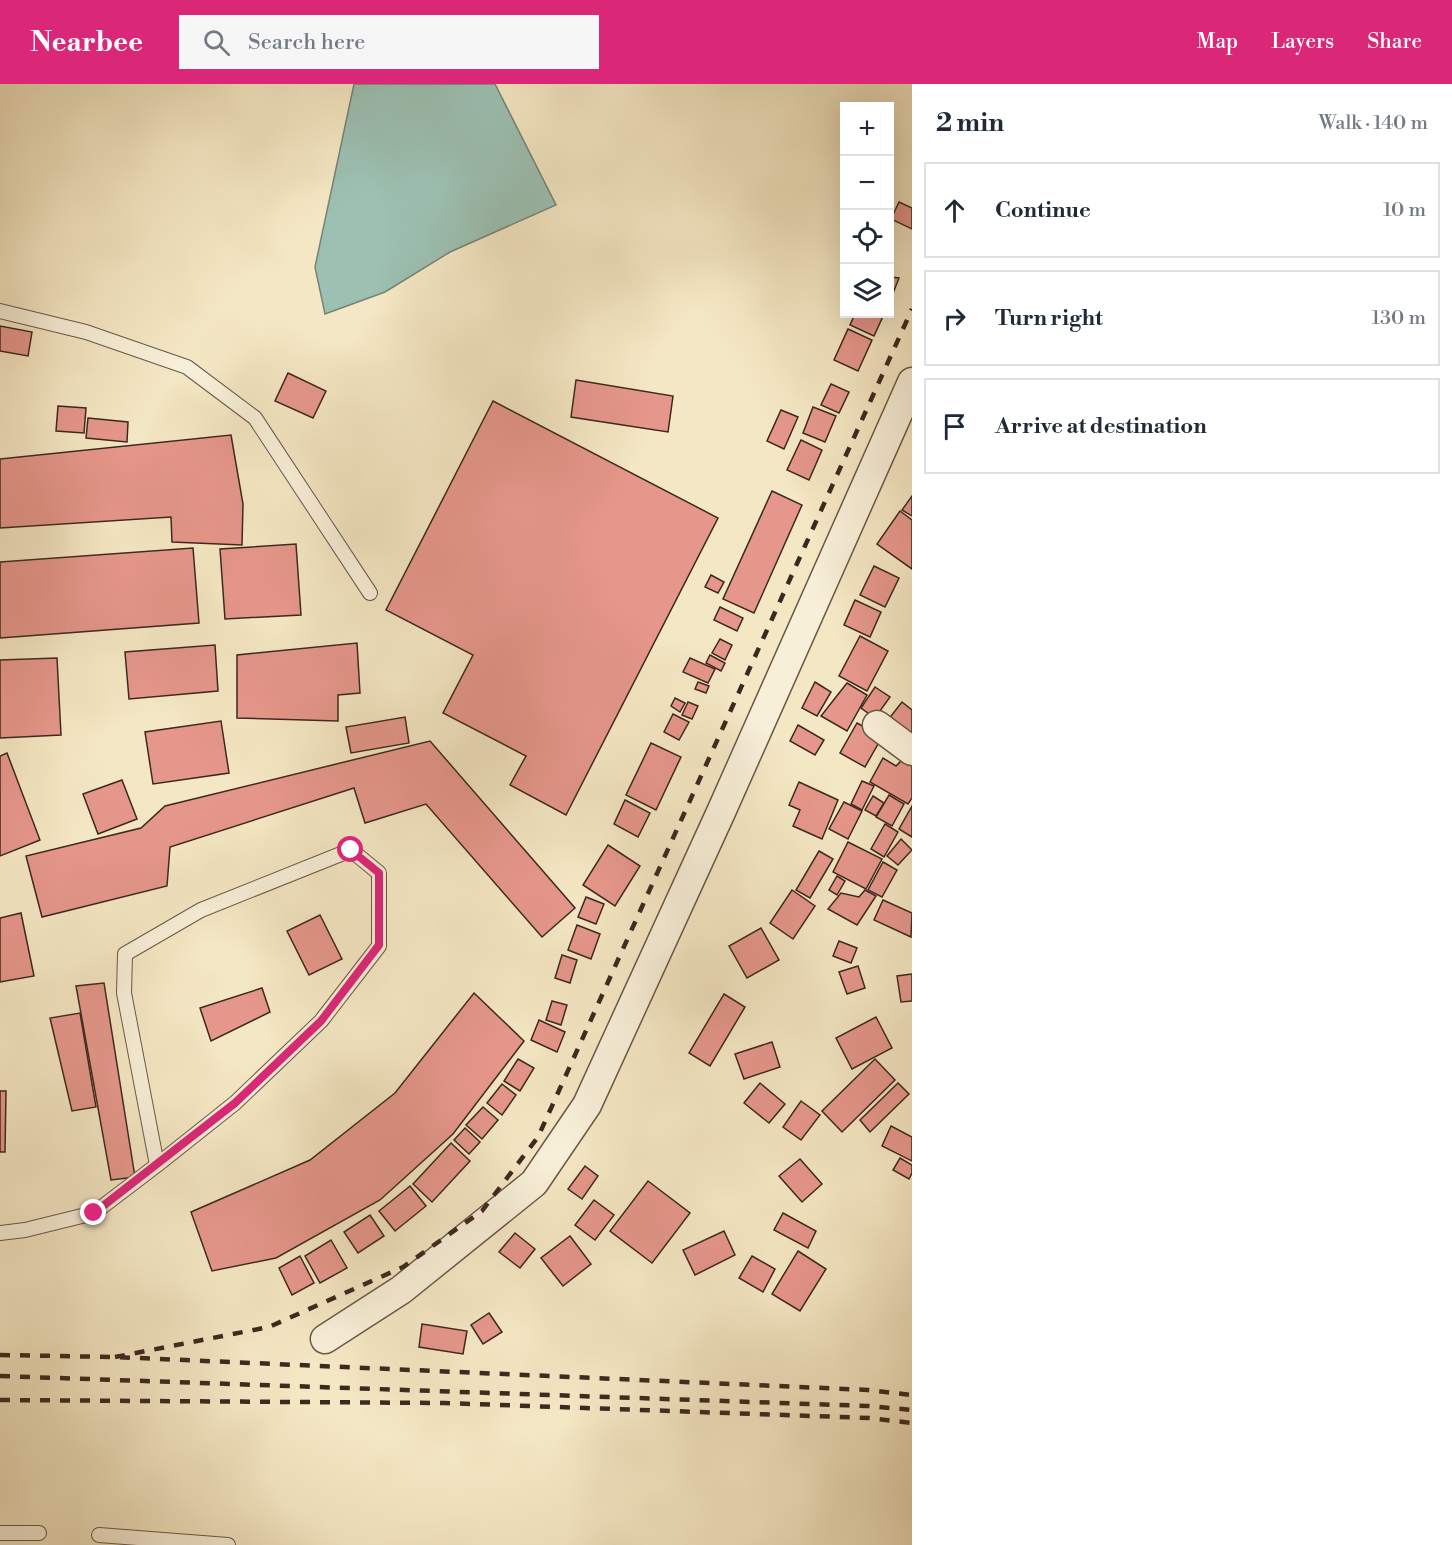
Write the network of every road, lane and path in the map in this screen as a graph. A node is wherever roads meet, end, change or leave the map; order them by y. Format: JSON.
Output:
{"nodes":[{"id":1,"x":0,"y":311,"type":"edge"},
{"id":2,"x":912,"y":382,"type":"edge"},
{"id":3,"x":370,"y":593,"type":"dead end"},
{"id":4,"x":877,"y":725,"type":"dead end"},
{"id":5,"x":912,"y":751,"type":"edge"},
{"id":6,"x":157,"y":1165,"type":"junction"},
{"id":7,"x":0,"y":1233,"type":"edge"},
{"id":8,"x":325,"y":1339,"type":"dead end"},
{"id":9,"x":0,"y":1533,"type":"edge"},
{"id":10,"x":39,"y":1533,"type":"dead end"},
{"id":11,"x":99,"y":1535,"type":"dead end"},
{"id":12,"x":0,"y":1538,"type":"edge"},
{"id":13,"x":143,"y":1542,"type":"edge"},
{"id":14,"x":2,"y":1545,"type":"edge"},
{"id":15,"x":228,"y":1545,"type":"edge"}],
"edges":[{"from":1,"to":3,"type":"lane"},
{"from":2,"to":8,"type":"street"},
{"from":4,"to":5,"type":"street"},
{"from":6,"to":6,"type":"lane"},
{"from":6,"to":7,"type":"lane"},
{"from":9,"to":10,"type":"lane"},
{"from":11,"to":13,"type":"lane"},
{"from":12,"to":14,"type":"lane"},
{"from":13,"to":15,"type":"lane"}]}
